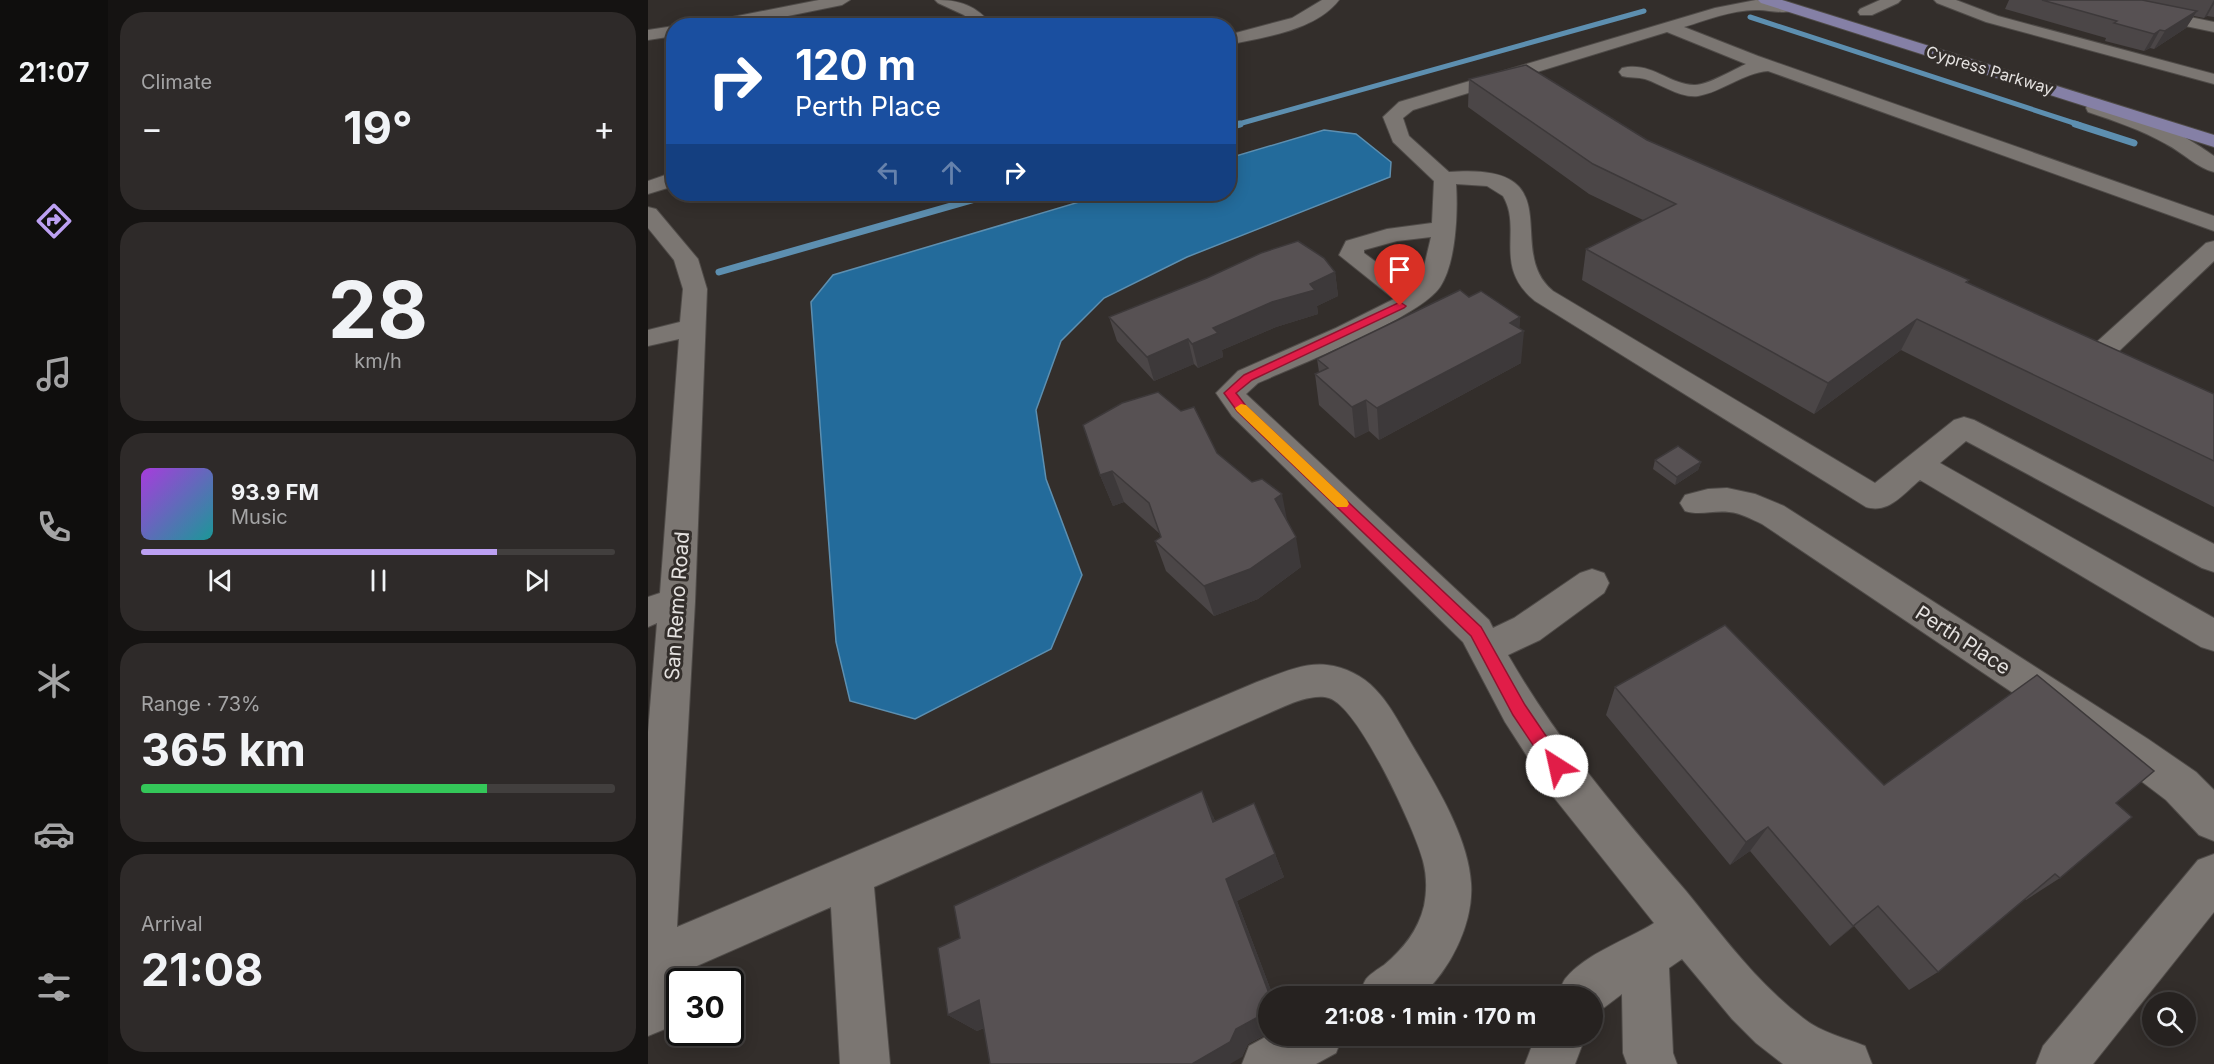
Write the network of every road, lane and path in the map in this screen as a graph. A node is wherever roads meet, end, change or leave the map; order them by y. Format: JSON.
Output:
{"nodes":[{"id":1,"x":842,"y":0,"type":"edge"},
{"id":2,"x":943,"y":0,"type":"edge"},
{"id":3,"x":1331,"y":0,"type":"edge"},
{"id":4,"x":1766,"y":0,"type":"edge"},
{"id":5,"x":1893,"y":0,"type":"edge"},
{"id":6,"x":1942,"y":0,"type":"edge"},
{"id":7,"x":2086,"y":0,"type":"edge"},
{"id":8,"x":1722,"y":5,"type":"edge"},
{"id":9,"x":1846,"y":6,"type":"dead end"},
{"id":10,"x":1788,"y":7,"type":"junction"},
{"id":11,"x":1866,"y":12,"type":"junction"},
{"id":12,"x":752,"y":18,"type":"edge"},
{"id":13,"x":976,"y":18,"type":"edge"},
{"id":14,"x":1887,"y":18,"type":"dead end"},
{"id":15,"x":2187,"y":21,"type":"junction"},
{"id":16,"x":1668,"y":27,"type":"junction"},
{"id":17,"x":2214,"y":27,"type":"edge"},
{"id":18,"x":666,"y":32,"type":"edge"},
{"id":19,"x":648,"y":34,"type":"edge"},
{"id":20,"x":1236,"y":38,"type":"edge"},
{"id":21,"x":1898,"y":41,"type":"junction"},
{"id":22,"x":2199,"y":41,"type":"dead end"},
{"id":23,"x":1772,"y":66,"type":"junction"},
{"id":24,"x":1628,"y":72,"type":"dead end"},
{"id":25,"x":1514,"y":74,"type":"junction"},
{"id":26,"x":2214,"y":79,"type":"edge"},
{"id":27,"x":1540,"y":90,"type":"edge"},
{"id":28,"x":2214,"y":141,"type":"edge"},
{"id":29,"x":2214,"y":166,"type":"edge"},
{"id":30,"x":1444,"y":179,"type":"junction"},
{"id":31,"x":666,"y":181,"type":"edge"},
{"id":32,"x":648,"y":188,"type":"edge"},
{"id":33,"x":648,"y":214,"type":"edge"},
{"id":34,"x":2214,"y":224,"type":"edge"},
{"id":35,"x":1442,"y":229,"type":"junction"},
{"id":36,"x":2214,"y":248,"type":"edge"},
{"id":37,"x":1410,"y":299,"type":"junction"},
{"id":38,"x":694,"y":327,"type":"junction"},
{"id":39,"x":648,"y":338,"type":"edge"},
{"id":40,"x":2120,"y":378,"type":"edge"},
{"id":41,"x":1918,"y":465,"type":"junction"},
{"id":42,"x":1696,"y":503,"type":"dead end"},
{"id":43,"x":2214,"y":559,"type":"edge"},
{"id":44,"x":1592,"y":583,"type":"dead end"},
{"id":45,"x":663,"y":607,"type":"edge"},
{"id":46,"x":2214,"y":636,"type":"edge"},
{"id":47,"x":1486,"y":648,"type":"junction"},
{"id":48,"x":2214,"y":820,"type":"edge"},
{"id":49,"x":851,"y":876,"type":"junction"},
{"id":50,"x":2214,"y":876,"type":"edge"},
{"id":51,"x":1688,"y":929,"type":"junction"},
{"id":52,"x":1645,"y":956,"type":"junction"},
{"id":53,"x":651,"y":962,"type":"junction"},
{"id":54,"x":1396,"y":985,"type":"edge"},
{"id":55,"x":1594,"y":986,"type":"edge"},
{"id":56,"x":648,"y":1012,"type":"edge"},
{"id":57,"x":1299,"y":1046,"type":"edge"},
{"id":58,"x":1557,"y":1046,"type":"edge"},
{"id":59,"x":865,"y":1064,"type":"edge"},
{"id":60,"x":1267,"y":1064,"type":"edge"},
{"id":61,"x":1550,"y":1064,"type":"edge"},
{"id":62,"x":1652,"y":1064,"type":"edge"},
{"id":63,"x":1847,"y":1064,"type":"edge"},
{"id":64,"x":2061,"y":1064,"type":"edge"}],
"edges":[{"from":1,"to":12,"type":"street"},
{"from":2,"to":13,"type":"street"},
{"from":3,"to":20,"type":"street"},
{"from":4,"to":10,"type":"main road","name":"Cypress Parkway"},
{"from":5,"to":11,"type":"street"},
{"from":6,"to":26,"type":"street"},
{"from":7,"to":15,"type":"street"},
{"from":8,"to":10,"type":"street"},
{"from":8,"to":16,"type":"street"},
{"from":9,"to":11,"type":"main road"},
{"from":10,"to":21,"type":"main road","name":"Cypress Parkway"},
{"from":11,"to":14,"type":"main road"},
{"from":15,"to":17,"type":"street"},
{"from":15,"to":22,"type":"street"},
{"from":16,"to":23,"type":"street"},
{"from":16,"to":25,"type":"street"},
{"from":18,"to":19,"type":"street"},
{"from":21,"to":28,"type":"main road","name":"Cypress Parkway"},
{"from":21,"to":29,"type":"street"},
{"from":23,"to":24,"type":"street"},
{"from":23,"to":34,"type":"street"},
{"from":25,"to":27,"type":"street"},
{"from":25,"to":30,"type":"street"},
{"from":30,"to":35,"type":"street"},
{"from":30,"to":41,"type":"street"},
{"from":31,"to":32,"type":"street"},
{"from":33,"to":38,"type":"street","name":"San Remo Road"},
{"from":35,"to":37,"type":"street"},
{"from":35,"to":37,"type":"street"},
{"from":36,"to":40,"type":"street"},
{"from":37,"to":47,"type":"street"},
{"from":38,"to":39,"type":"street"},
{"from":38,"to":45,"type":"street","name":"San Remo Road"},
{"from":41,"to":43,"type":"street"},
{"from":41,"to":46,"type":"street"},
{"from":42,"to":48,"type":"street","name":"Perth Place"},
{"from":44,"to":47,"type":"street"},
{"from":45,"to":53,"type":"street","name":"San Remo Road"},
{"from":47,"to":51,"type":"street"},
{"from":49,"to":53,"type":"street"},
{"from":49,"to":54,"type":"street"},
{"from":49,"to":59,"type":"street"},
{"from":50,"to":64,"type":"street"},
{"from":51,"to":52,"type":"street"},
{"from":51,"to":63,"type":"street"},
{"from":52,"to":55,"type":"street"},
{"from":52,"to":62,"type":"street"},
{"from":53,"to":56,"type":"street","name":"San Remo Road"},
{"from":57,"to":60,"type":"street"},
{"from":58,"to":61,"type":"street"}]}
